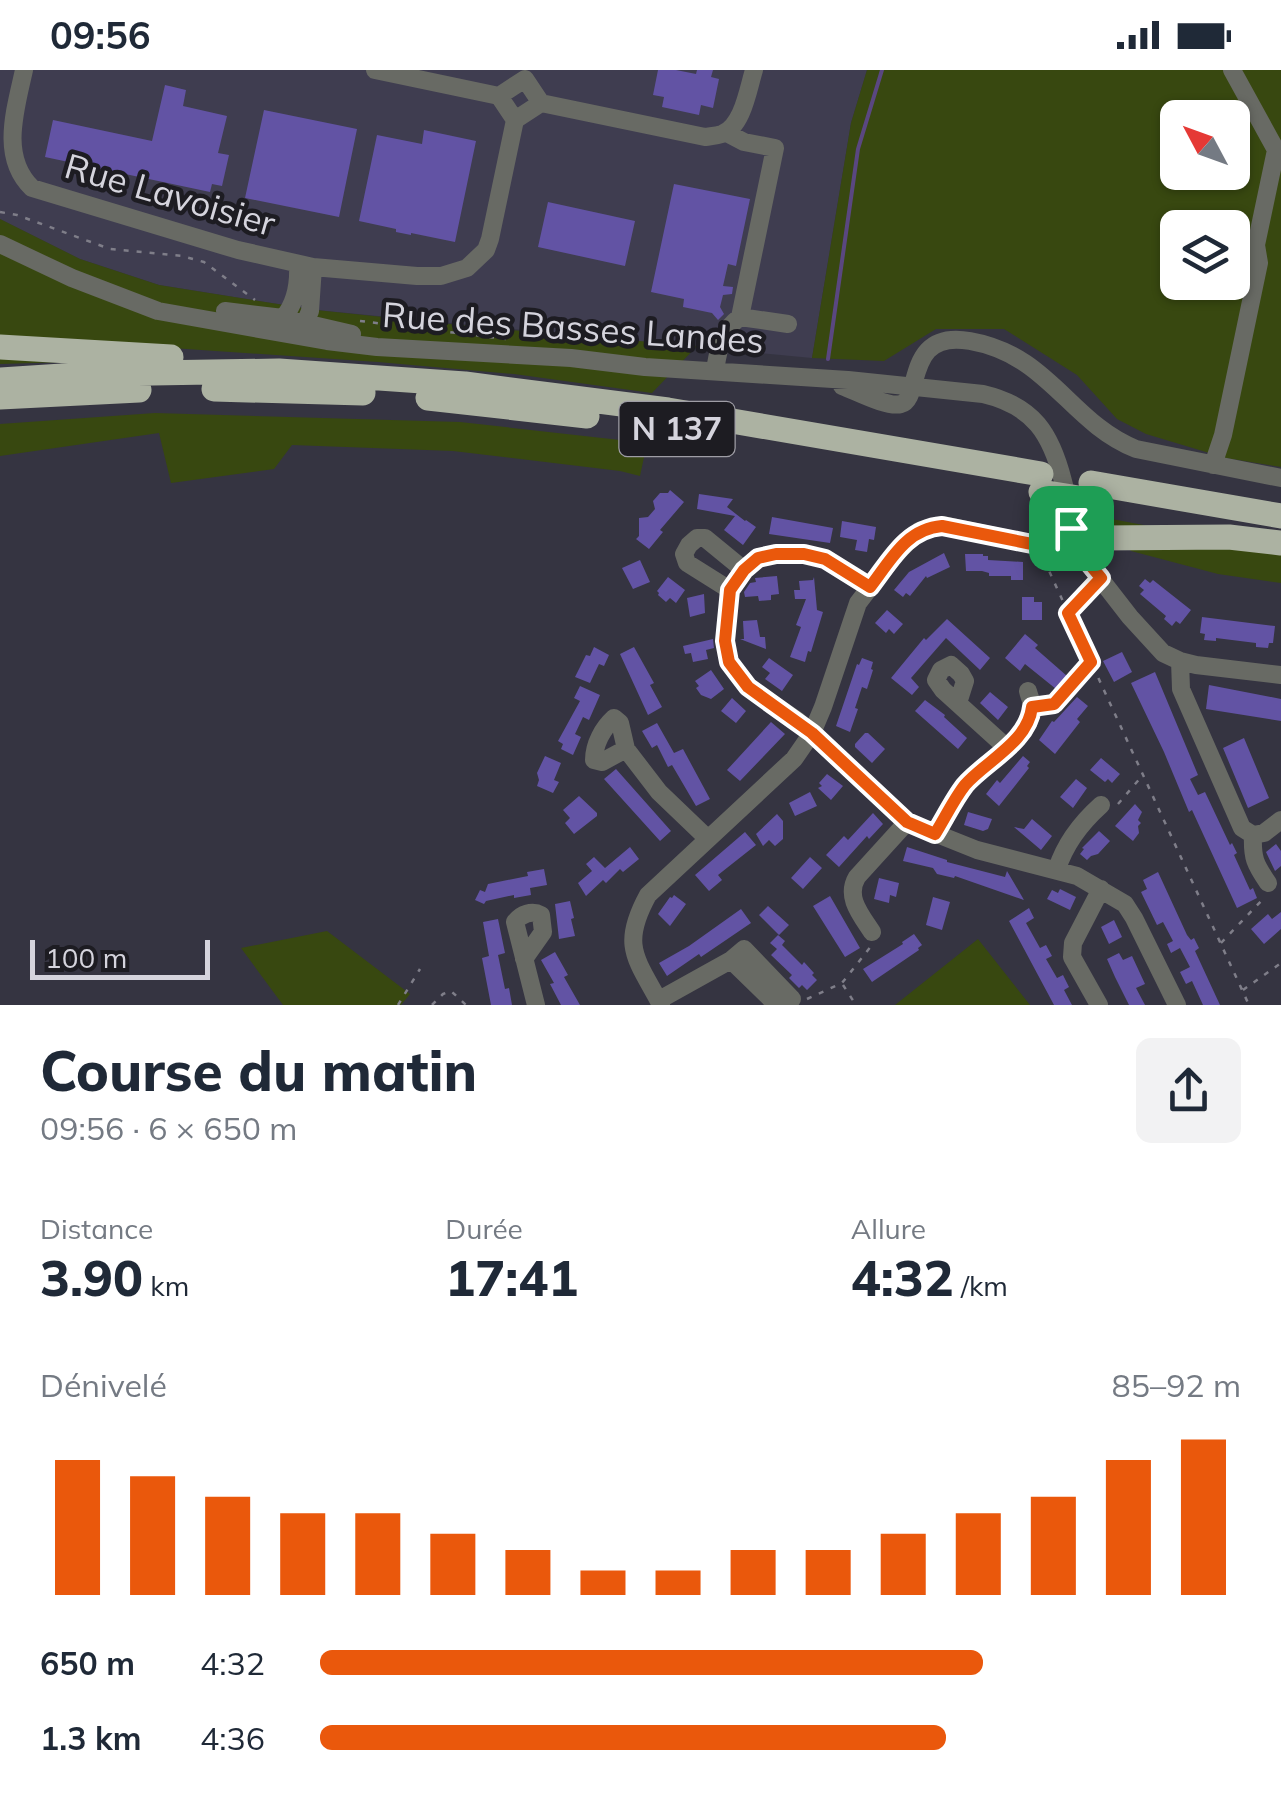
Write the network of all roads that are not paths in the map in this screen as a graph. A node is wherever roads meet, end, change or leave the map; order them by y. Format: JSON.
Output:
{"nodes":[{"id":1,"x":24,"y":70,"type":"edge"},
{"id":2,"x":375,"y":70,"type":"edge"},
{"id":3,"x":754,"y":70,"type":"edge"},
{"id":4,"x":1232,"y":70,"type":"edge"},
{"id":5,"x":526,"y":74,"type":"edge"},
{"id":6,"x":499,"y":96,"type":"junction"},
{"id":7,"x":541,"y":103,"type":"junction"},
{"id":8,"x":515,"y":120,"type":"junction"},
{"id":9,"x":725,"y":132,"type":"junction"},
{"id":10,"x":1278,"y":150,"type":"edge"},
{"id":11,"x":0,"y":244,"type":"edge"},
{"id":12,"x":305,"y":265,"type":"junction"},
{"id":13,"x":113,"y":293,"type":"junction"},
{"id":14,"x":740,"y":317,"type":"junction"},
{"id":15,"x":282,"y":318,"type":"junction"},
{"id":16,"x":305,"y":323,"type":"junction"},
{"id":17,"x":788,"y":324,"type":"dead end"},
{"id":18,"x":254,"y":327,"type":"junction"},
{"id":19,"x":0,"y":348,"type":"edge"},
{"id":20,"x":436,"y":350,"type":"junction"},
{"id":21,"x":715,"y":370,"type":"junction"},
{"id":22,"x":279,"y":371,"type":"junction"},
{"id":23,"x":0,"y":380,"type":"edge"},
{"id":24,"x":912,"y":386,"type":"junction"},
{"id":25,"x":38,"y":395,"type":"junction"},
{"id":26,"x":0,"y":396,"type":"edge"},
{"id":27,"x":0,"y":407,"type":"edge"},
{"id":28,"x":1212,"y":465,"type":"junction"},
{"id":29,"x":1281,"y":478,"type":"edge"},
{"id":30,"x":1041,"y":483,"type":"junction"},
{"id":31,"x":1091,"y":492,"type":"junction"},
{"id":32,"x":1281,"y":516,"type":"edge"},
{"id":33,"x":1281,"y":534,"type":"edge"},
{"id":34,"x":1073,"y":540,"type":"junction"},
{"id":35,"x":1281,"y":543,"type":"edge"},
{"id":36,"x":744,"y":570,"type":"junction"},
{"id":37,"x":870,"y":587,"type":"junction"},
{"id":38,"x":730,"y":590,"type":"junction"},
{"id":39,"x":1180,"y":661,"type":"junction"},
{"id":40,"x":1281,"y":674,"type":"edge"},
{"id":41,"x":1030,"y":699,"type":"road end"},
{"id":42,"x":958,"y":703,"type":"dead end"},
{"id":43,"x":812,"y":733,"type":"junction"},
{"id":44,"x":1007,"y":748,"type":"junction"},
{"id":45,"x":626,"y":749,"type":"dead end"},
{"id":46,"x":1102,"y":804,"type":"road end"},
{"id":47,"x":1281,"y":820,"type":"edge"},
{"id":48,"x":907,"y":822,"type":"junction"},
{"id":49,"x":935,"y":834,"type":"junction"},
{"id":50,"x":1254,"y":834,"type":"junction"},
{"id":51,"x":708,"y":838,"type":"junction"},
{"id":52,"x":1057,"y":869,"type":"junction"},
{"id":53,"x":1268,"y":883,"type":"road end"},
{"id":54,"x":1100,"y":889,"type":"junction"},
{"id":55,"x":872,"y":932,"type":"road end"},
{"id":56,"x":524,"y":960,"type":"dead end"},
{"id":57,"x":660,"y":1003,"type":"edge"},
{"id":58,"x":785,"y":1003,"type":"edge"},
{"id":59,"x":536,"y":1005,"type":"edge"},
{"id":60,"x":1099,"y":1005,"type":"edge"},
{"id":61,"x":1176,"y":1005,"type":"edge"}],
"edges":[{"from":1,"to":12,"type":"street","name":"Rue Lavoisier"},
{"from":2,"to":6,"type":"street"},
{"from":3,"to":9,"type":"street"},
{"from":4,"to":10,"type":"street"},
{"from":5,"to":6,"type":"street"},
{"from":5,"to":7,"type":"street"},
{"from":6,"to":8,"type":"street"},
{"from":7,"to":8,"type":"street"},
{"from":7,"to":9,"type":"street"},
{"from":8,"to":12,"type":"street","name":"Rue Lavoisier"},
{"from":9,"to":14,"type":"street"},
{"from":10,"to":28,"type":"street"},
{"from":11,"to":13,"type":"street","name":"Rue des Basses Landes"},
{"from":12,"to":15,"type":"street"},
{"from":12,"to":16,"type":"street"},
{"from":13,"to":15,"type":"street"},
{"from":13,"to":18,"type":"street","name":"Rue des Basses Landes"},
{"from":14,"to":17,"type":"street"},
{"from":14,"to":21,"type":"street"},
{"from":15,"to":16,"type":"street"},
{"from":16,"to":18,"type":"street"},
{"from":16,"to":20,"type":"street"},
{"from":18,"to":20,"type":"street","name":"Rue des Basses Landes"},
{"from":19,"to":22,"type":"highway"},
{"from":20,"to":21,"type":"street","name":"Rue des Basses Landes"},
{"from":21,"to":24,"type":"street","name":"Rue des Basses Landes"},
{"from":22,"to":23,"type":"highway","number":"N 137"},
{"from":22,"to":30,"type":"highway","number":"N 137"},
{"from":24,"to":28,"type":"street"},
{"from":24,"to":34,"type":"street"},
{"from":25,"to":26,"type":"highway","number":"N 137"},
{"from":25,"to":27,"type":"highway"},
{"from":25,"to":30,"type":"highway","number":"N 137"},
{"from":28,"to":29,"type":"street"},
{"from":30,"to":31,"type":"highway","number":"N 137"},
{"from":31,"to":32,"type":"highway","number":"N 137"},
{"from":31,"to":33,"type":"highway","number":"N 137"},
{"from":34,"to":35,"type":"highway"},
{"from":34,"to":37,"type":"street"},
{"from":34,"to":39,"type":"street"},
{"from":36,"to":37,"type":"street"},
{"from":36,"to":38,"type":"street"},
{"from":36,"to":38,"type":"street"},
{"from":37,"to":43,"type":"street"},
{"from":38,"to":43,"type":"street"},
{"from":39,"to":40,"type":"street"},
{"from":39,"to":50,"type":"street"},
{"from":41,"to":44,"type":"street"},
{"from":42,"to":44,"type":"street"},
{"from":43,"to":48,"type":"street"},
{"from":43,"to":51,"type":"street"},
{"from":44,"to":49,"type":"street"},
{"from":45,"to":51,"type":"street"},
{"from":46,"to":52,"type":"street"},
{"from":47,"to":50,"type":"street"},
{"from":48,"to":49,"type":"street"},
{"from":48,"to":55,"type":"street"},
{"from":49,"to":52,"type":"street"},
{"from":50,"to":53,"type":"street"},
{"from":51,"to":57,"type":"street"},
{"from":52,"to":54,"type":"street"},
{"from":54,"to":60,"type":"street"},
{"from":54,"to":61,"type":"street"},
{"from":56,"to":59,"type":"street"},
{"from":57,"to":58,"type":"street"}]}
